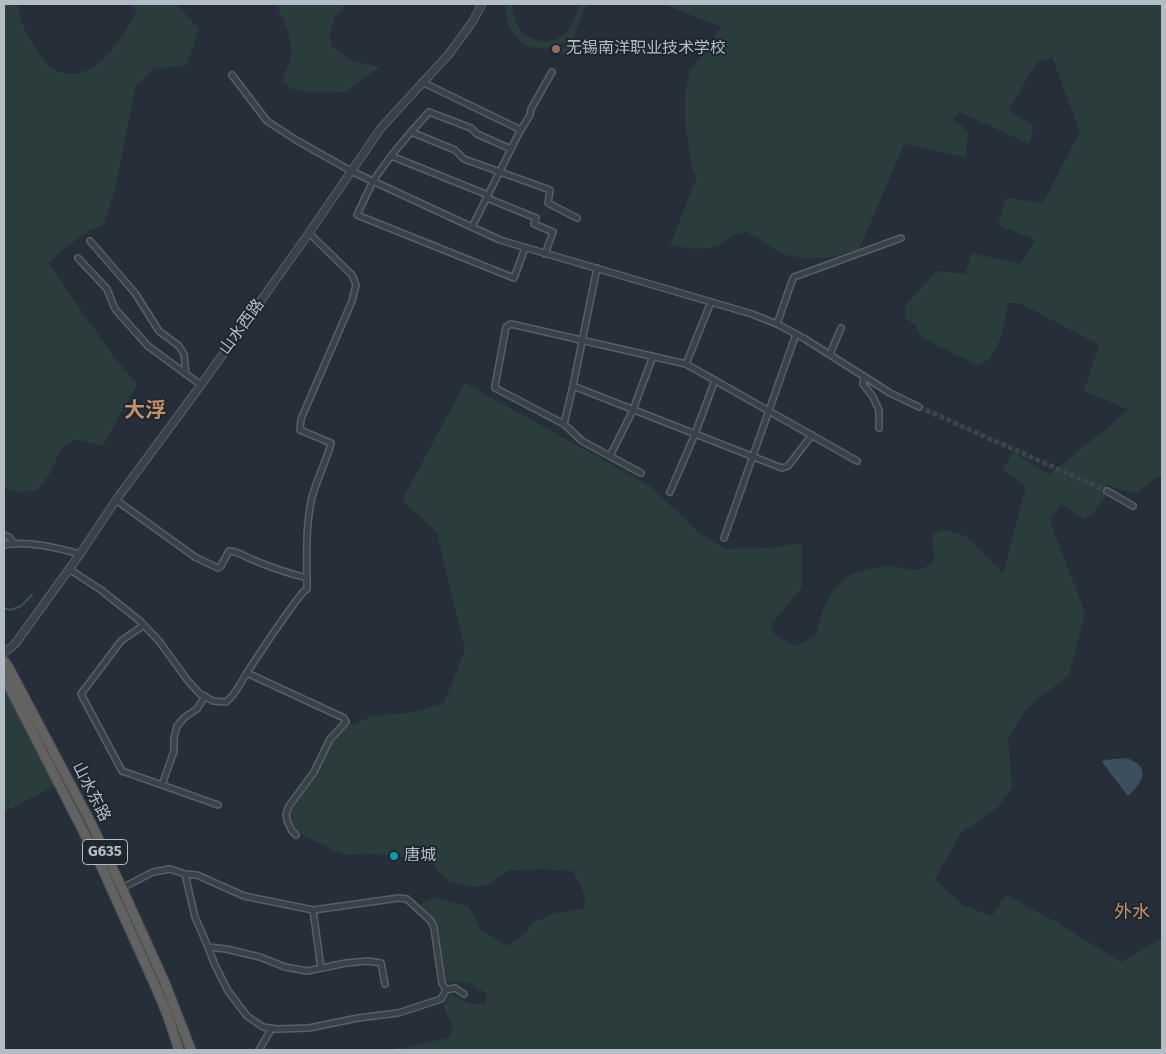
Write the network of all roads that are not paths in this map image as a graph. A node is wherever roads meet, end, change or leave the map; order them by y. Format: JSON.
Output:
{"nodes":[{"id":1,"x":482,"y":4,"type":"edge"},
{"id":2,"x":552,"y":72,"type":"dead end"},
{"id":3,"x":232,"y":75,"type":"dead end"},
{"id":4,"x":422,"y":82,"type":"junction"},
{"id":5,"x":521,"y":130,"type":"junction"},
{"id":6,"x":411,"y":132,"type":"junction"},
{"id":7,"x":511,"y":148,"type":"junction"},
{"id":8,"x":390,"y":156,"type":"junction"},
{"id":9,"x":351,"y":171,"type":"junction"},
{"id":10,"x":500,"y":172,"type":"junction"},
{"id":11,"x":373,"y":181,"type":"junction"},
{"id":12,"x":488,"y":196,"type":"junction"},
{"id":13,"x":577,"y":218,"type":"dead end"},
{"id":14,"x":472,"y":227,"type":"junction"},
{"id":15,"x":309,"y":233,"type":"junction"},
{"id":16,"x":900,"y":238,"type":"dead end"},
{"id":17,"x":90,"y":242,"type":"dead end"},
{"id":18,"x":525,"y":248,"type":"junction"},
{"id":19,"x":545,"y":254,"type":"junction"},
{"id":20,"x":78,"y":258,"type":"dead end"},
{"id":21,"x":597,"y":268,"type":"junction"},
{"id":22,"x":711,"y":302,"type":"junction"},
{"id":23,"x":777,"y":324,"type":"junction"},
{"id":24,"x":841,"y":328,"type":"dead end"},
{"id":25,"x":796,"y":334,"type":"junction"},
{"id":26,"x":582,"y":340,"type":"junction"},
{"id":27,"x":830,"y":354,"type":"junction"},
{"id":28,"x":653,"y":356,"type":"junction"},
{"id":29,"x":686,"y":364,"type":"junction"},
{"id":30,"x":186,"y":374,"type":"junction"},
{"id":31,"x":864,"y":376,"type":"junction"},
{"id":32,"x":715,"y":380,"type":"junction"},
{"id":33,"x":200,"y":385,"type":"junction"},
{"id":34,"x":573,"y":386,"type":"junction"},
{"id":35,"x":919,"y":406,"type":"tunnel mouth"},
{"id":36,"x":633,"y":410,"type":"junction"},
{"id":37,"x":768,"y":411,"type":"junction"},
{"id":38,"x":564,"y":424,"type":"junction"},
{"id":39,"x":879,"y":428,"type":"dead end"},
{"id":40,"x":694,"y":434,"type":"junction"},
{"id":41,"x":812,"y":435,"type":"junction"},
{"id":42,"x":610,"y":456,"type":"junction"},
{"id":43,"x":753,"y":457,"type":"junction"},
{"id":44,"x":857,"y":461,"type":"dead end"},
{"id":45,"x":641,"y":473,"type":"dead end"},
{"id":46,"x":1107,"y":491,"type":"tunnel mouth"},
{"id":47,"x":670,"y":492,"type":"dead end"},
{"id":48,"x":116,"y":500,"type":"junction"},
{"id":49,"x":1133,"y":506,"type":"dead end"},
{"id":50,"x":4,"y":534,"type":"edge"},
{"id":51,"x":724,"y":538,"type":"dead end"},
{"id":52,"x":15,"y":544,"type":"junction"},
{"id":53,"x":4,"y":545,"type":"edge"},
{"id":54,"x":80,"y":554,"type":"junction"},
{"id":55,"x":69,"y":569,"type":"junction"},
{"id":56,"x":307,"y":578,"type":"junction"},
{"id":57,"x":144,"y":625,"type":"junction"},
{"id":58,"x":4,"y":653,"type":"edge"},
{"id":59,"x":4,"y":661,"type":"edge"},
{"id":60,"x":247,"y":673,"type":"junction"},
{"id":61,"x":4,"y":676,"type":"edge"},
{"id":62,"x":205,"y":696,"type":"junction"},
{"id":63,"x":162,"y":785,"type":"junction"},
{"id":64,"x":218,"y":805,"type":"dead end"},
{"id":65,"x":296,"y":835,"type":"dead end"},
{"id":66,"x":185,"y":874,"type":"junction"},
{"id":67,"x":122,"y":888,"type":"junction"},
{"id":68,"x":313,"y":910,"type":"junction"},
{"id":69,"x":208,"y":948,"type":"junction"},
{"id":70,"x":322,"y":968,"type":"junction"},
{"id":71,"x":385,"y":984,"type":"dead end"},
{"id":72,"x":446,"y":990,"type":"junction"},
{"id":73,"x":464,"y":994,"type":"dead end"},
{"id":74,"x":272,"y":1028,"type":"junction"},
{"id":75,"x":179,"y":1050,"type":"edge"},
{"id":76,"x":191,"y":1050,"type":"edge"},
{"id":77,"x":260,"y":1050,"type":"edge"}],
"edges":[{"from":1,"to":4,"type":"street","name":"山水西路"},
{"from":2,"to":5,"type":"street"},
{"from":3,"to":9,"type":"street"},
{"from":4,"to":5,"type":"street"},
{"from":4,"to":9,"type":"street","name":"山水西路"},
{"from":5,"to":7,"type":"street"},
{"from":6,"to":7,"type":"street"},
{"from":6,"to":8,"type":"street"},
{"from":6,"to":10,"type":"street"},
{"from":7,"to":10,"type":"street"},
{"from":8,"to":11,"type":"street"},
{"from":8,"to":12,"type":"street"},
{"from":9,"to":11,"type":"street"},
{"from":9,"to":15,"type":"street","name":"山水西路"},
{"from":10,"to":12,"type":"street"},
{"from":10,"to":13,"type":"street"},
{"from":11,"to":14,"type":"street"},
{"from":11,"to":18,"type":"street"},
{"from":12,"to":14,"type":"street"},
{"from":12,"to":19,"type":"street"},
{"from":14,"to":18,"type":"street"},
{"from":15,"to":33,"type":"street","name":"山水西路"},
{"from":15,"to":56,"type":"street"},
{"from":16,"to":23,"type":"street"},
{"from":17,"to":30,"type":"street"},
{"from":18,"to":19,"type":"street"},
{"from":19,"to":21,"type":"street"},
{"from":20,"to":30,"type":"street"},
{"from":21,"to":22,"type":"street"},
{"from":21,"to":26,"type":"street"},
{"from":22,"to":23,"type":"street"},
{"from":22,"to":29,"type":"street"},
{"from":23,"to":25,"type":"street"},
{"from":24,"to":27,"type":"street"},
{"from":25,"to":27,"type":"street"},
{"from":25,"to":37,"type":"street"},
{"from":26,"to":28,"type":"street"},
{"from":26,"to":34,"type":"street"},
{"from":26,"to":38,"type":"street"},
{"from":27,"to":31,"type":"street"},
{"from":28,"to":29,"type":"street"},
{"from":28,"to":36,"type":"street"},
{"from":29,"to":32,"type":"street"},
{"from":30,"to":33,"type":"street"},
{"from":31,"to":35,"type":"street"},
{"from":31,"to":39,"type":"street"},
{"from":32,"to":37,"type":"street"},
{"from":32,"to":40,"type":"street"},
{"from":33,"to":48,"type":"street","name":"山水西路"},
{"from":34,"to":36,"type":"street"},
{"from":34,"to":38,"type":"street"},
{"from":36,"to":40,"type":"street"},
{"from":36,"to":42,"type":"street"},
{"from":37,"to":41,"type":"street"},
{"from":37,"to":43,"type":"street"},
{"from":38,"to":42,"type":"street"},
{"from":40,"to":43,"type":"street"},
{"from":40,"to":47,"type":"street"},
{"from":41,"to":43,"type":"street"},
{"from":41,"to":44,"type":"street"},
{"from":42,"to":45,"type":"street"},
{"from":43,"to":51,"type":"street"},
{"from":46,"to":49,"type":"street"},
{"from":48,"to":54,"type":"street","name":"山水西路"},
{"from":48,"to":56,"type":"street"},
{"from":50,"to":52,"type":"street"},
{"from":52,"to":53,"type":"street"},
{"from":52,"to":54,"type":"street"},
{"from":54,"to":55,"type":"street","name":"山水西路"},
{"from":55,"to":57,"type":"street"},
{"from":55,"to":58,"type":"street","name":"山水西路"},
{"from":56,"to":60,"type":"street"},
{"from":57,"to":62,"type":"street"},
{"from":57,"to":63,"type":"street"},
{"from":59,"to":67,"type":"highway","name":"山水东路","number":"G635"},
{"from":60,"to":62,"type":"street"},
{"from":60,"to":65,"type":"street"},
{"from":61,"to":75,"type":"highway","name":"山水东路","number":"G635"},
{"from":62,"to":63,"type":"street"},
{"from":63,"to":64,"type":"street"},
{"from":66,"to":67,"type":"street"},
{"from":66,"to":68,"type":"street"},
{"from":66,"to":69,"type":"street"},
{"from":67,"to":76,"type":"highway","name":"山水东路","number":"G635"},
{"from":68,"to":70,"type":"street"},
{"from":68,"to":72,"type":"street"},
{"from":69,"to":70,"type":"street"},
{"from":69,"to":74,"type":"street"},
{"from":70,"to":71,"type":"street"},
{"from":72,"to":73,"type":"street"},
{"from":72,"to":74,"type":"street"},
{"from":74,"to":77,"type":"street"}]}
